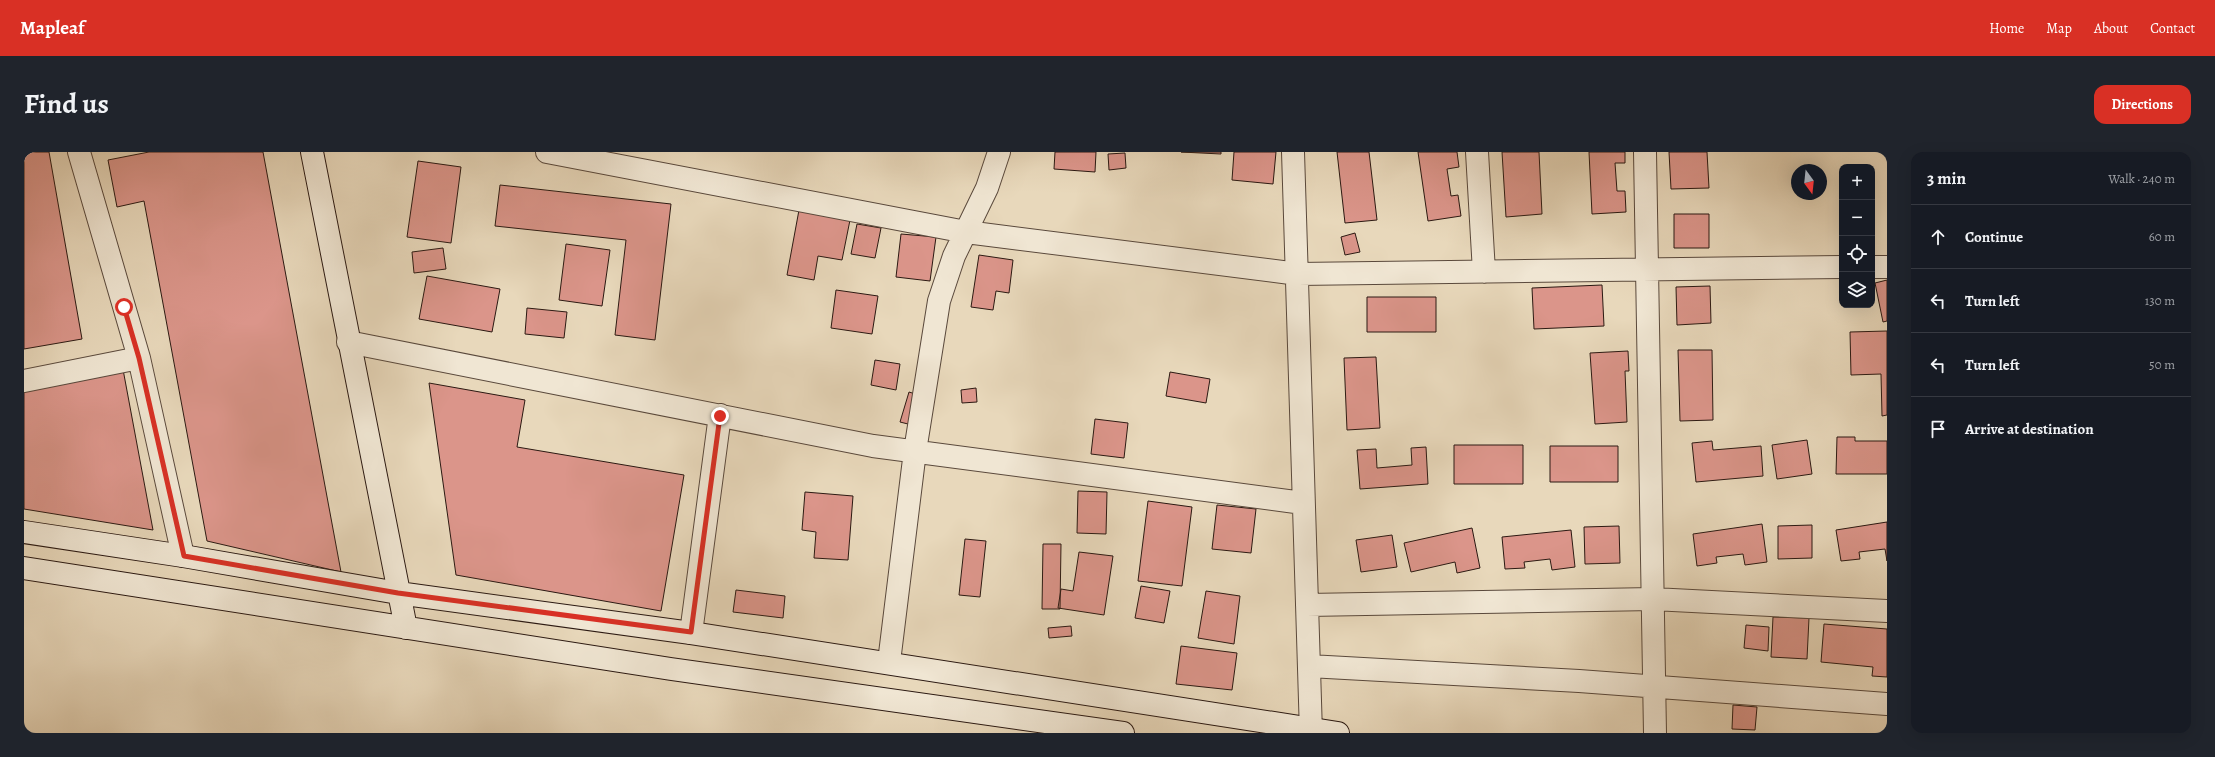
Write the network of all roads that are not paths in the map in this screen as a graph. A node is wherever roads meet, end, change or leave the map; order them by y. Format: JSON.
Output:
{"nodes":[{"id":1,"x":79,"y":152,"type":"edge"},
{"id":2,"x":312,"y":152,"type":"edge"},
{"id":3,"x":547,"y":152,"type":"edge"},
{"id":4,"x":999,"y":152,"type":"edge"},
{"id":5,"x":1293,"y":152,"type":"edge"},
{"id":6,"x":1477,"y":152,"type":"edge"},
{"id":7,"x":1645,"y":152,"type":"edge"},
{"id":8,"x":966,"y":232,"type":"junction"},
{"id":9,"x":1839,"y":267,"type":"edge"},
{"id":10,"x":1875,"y":267,"type":"edge"},
{"id":11,"x":1887,"y":267,"type":"edge"},
{"id":12,"x":1646,"y":270,"type":"junction"},
{"id":13,"x":1484,"y":272,"type":"junction"},
{"id":14,"x":1298,"y":274,"type":"junction"},
{"id":15,"x":348,"y":342,"type":"junction"},
{"id":16,"x":139,"y":358,"type":"junction"},
{"id":17,"x":24,"y":381,"type":"edge"},
{"id":18,"x":720,"y":416,"type":"junction"},
{"id":19,"x":915,"y":451,"type":"junction"},
{"id":20,"x":1303,"y":503,"type":"junction"},
{"id":21,"x":24,"y":532,"type":"edge"},
{"id":22,"x":184,"y":556,"type":"junction"},
{"id":23,"x":24,"y":568,"type":"edge"},
{"id":24,"x":398,"y":593,"type":"junction"},
{"id":25,"x":1653,"y":599,"type":"junction"},
{"id":26,"x":1307,"y":605,"type":"junction"},
{"id":27,"x":1887,"y":611,"type":"edge"},
{"id":28,"x":406,"y":628,"type":"junction"},
{"id":29,"x":691,"y":632,"type":"junction"},
{"id":30,"x":889,"y":662,"type":"junction"},
{"id":31,"x":1309,"y":666,"type":"junction"},
{"id":32,"x":1655,"y":687,"type":"junction"},
{"id":33,"x":1887,"y":704,"type":"edge"},
{"id":34,"x":1312,"y":731,"type":"edge"},
{"id":35,"x":1123,"y":733,"type":"edge"},
{"id":36,"x":1338,"y":733,"type":"edge"},
{"id":37,"x":1655,"y":733,"type":"edge"}],
"edges":[{"from":1,"to":16,"type":"street"},
{"from":2,"to":15,"type":"street"},
{"from":3,"to":8,"type":"street"},
{"from":4,"to":8,"type":"street"},
{"from":5,"to":14,"type":"street"},
{"from":6,"to":13,"type":"street"},
{"from":7,"to":12,"type":"street"},
{"from":8,"to":14,"type":"street"},
{"from":8,"to":19,"type":"street"},
{"from":9,"to":12,"type":"street"},
{"from":10,"to":11,"type":"street"},
{"from":12,"to":13,"type":"street"},
{"from":12,"to":25,"type":"street"},
{"from":13,"to":14,"type":"street"},
{"from":14,"to":20,"type":"street"},
{"from":15,"to":18,"type":"street"},
{"from":15,"to":24,"type":"street"},
{"from":16,"to":17,"type":"street"},
{"from":16,"to":22,"type":"street"},
{"from":18,"to":19,"type":"street"},
{"from":18,"to":29,"type":"street"},
{"from":19,"to":20,"type":"street"},
{"from":19,"to":30,"type":"street"},
{"from":20,"to":26,"type":"street"},
{"from":21,"to":22,"type":"street"},
{"from":22,"to":24,"type":"street"},
{"from":23,"to":28,"type":"street"},
{"from":24,"to":28,"type":"street"},
{"from":24,"to":29,"type":"street"},
{"from":25,"to":26,"type":"street"},
{"from":25,"to":27,"type":"street"},
{"from":25,"to":32,"type":"street"},
{"from":26,"to":31,"type":"street"},
{"from":28,"to":35,"type":"street"},
{"from":29,"to":30,"type":"street"},
{"from":30,"to":34,"type":"street"},
{"from":31,"to":32,"type":"street"},
{"from":31,"to":34,"type":"street"},
{"from":32,"to":33,"type":"street"},
{"from":32,"to":37,"type":"street"},
{"from":34,"to":36,"type":"street"}]}
